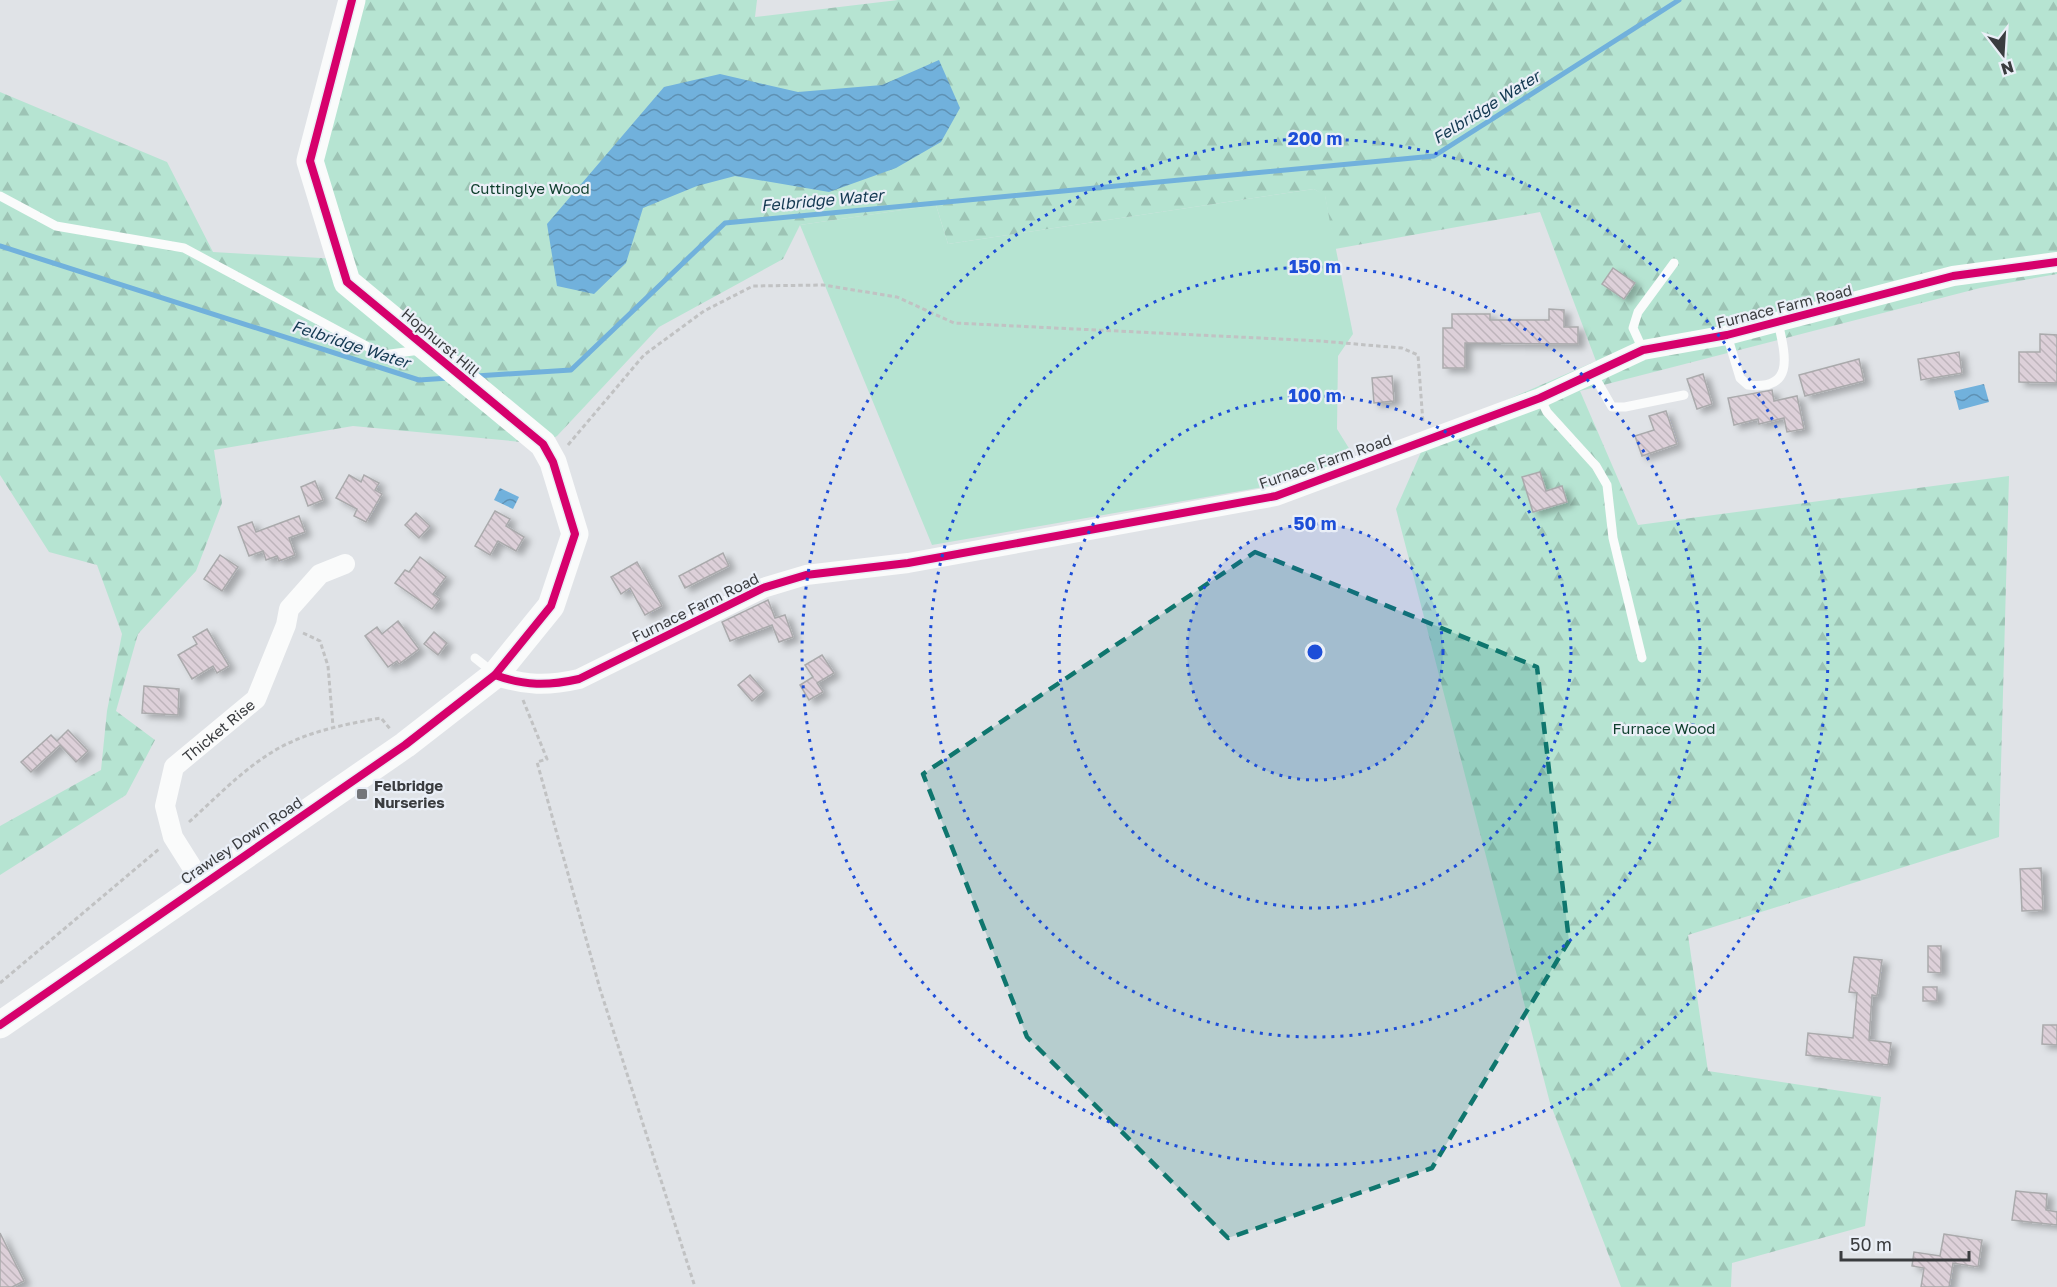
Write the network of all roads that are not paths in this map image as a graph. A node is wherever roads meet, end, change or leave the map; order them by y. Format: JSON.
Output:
{"nodes":[{"id":1,"x":352,"y":0,"type":"edge"},
{"id":2,"x":0,"y":196,"type":"edge"},
{"id":3,"x":2057,"y":262,"type":"edge"},
{"id":4,"x":1674,"y":263,"type":"dead end"},
{"id":5,"x":1778,"y":322,"type":"junction"},
{"id":6,"x":1727,"y":335,"type":"junction"},
{"id":7,"x":1643,"y":350,"type":"junction"},
{"id":8,"x":439,"y":357,"type":"junction"},
{"id":9,"x":1592,"y":372,"type":"junction"},
{"id":10,"x":1684,"y":394,"type":"dead end"},
{"id":11,"x":1540,"y":398,"type":"junction"},
{"id":12,"x":345,"y":564,"type":"dead end"},
{"id":13,"x":475,"y":658,"type":"dead end"},
{"id":14,"x":1642,"y":658,"type":"dead end"},
{"id":15,"x":506,"y":679,"type":"junction"},
{"id":16,"x":202,"y":883,"type":"junction"},
{"id":17,"x":0,"y":1025,"type":"edge"}],
"edges":[{"from":1,"to":8,"type":"street","name":"Hophurst Hill"},
{"from":2,"to":8,"type":"lane"},
{"from":3,"to":5,"type":"street","name":"Furnace Farm Road"},
{"from":4,"to":7,"type":"lane"},
{"from":5,"to":6,"type":"street","name":"Furnace Farm Road"},
{"from":5,"to":6,"type":"lane"},
{"from":6,"to":7,"type":"street","name":"Furnace Farm Road"},
{"from":7,"to":9,"type":"street","name":"Furnace Farm Road"},
{"from":8,"to":15,"type":"street","name":"Hophurst Hill"},
{"from":9,"to":10,"type":"lane"},
{"from":9,"to":11,"type":"street","name":"Furnace Farm Road"},
{"from":11,"to":14,"type":"lane"},
{"from":11,"to":15,"type":"street","name":"Furnace Farm Road"},
{"from":12,"to":16,"type":"street","name":"Thicket Rise"},
{"from":13,"to":15,"type":"lane"},
{"from":15,"to":16,"type":"street","name":"Crawley Down Road"},
{"from":16,"to":17,"type":"street","name":"Crawley Down Road"}]}
